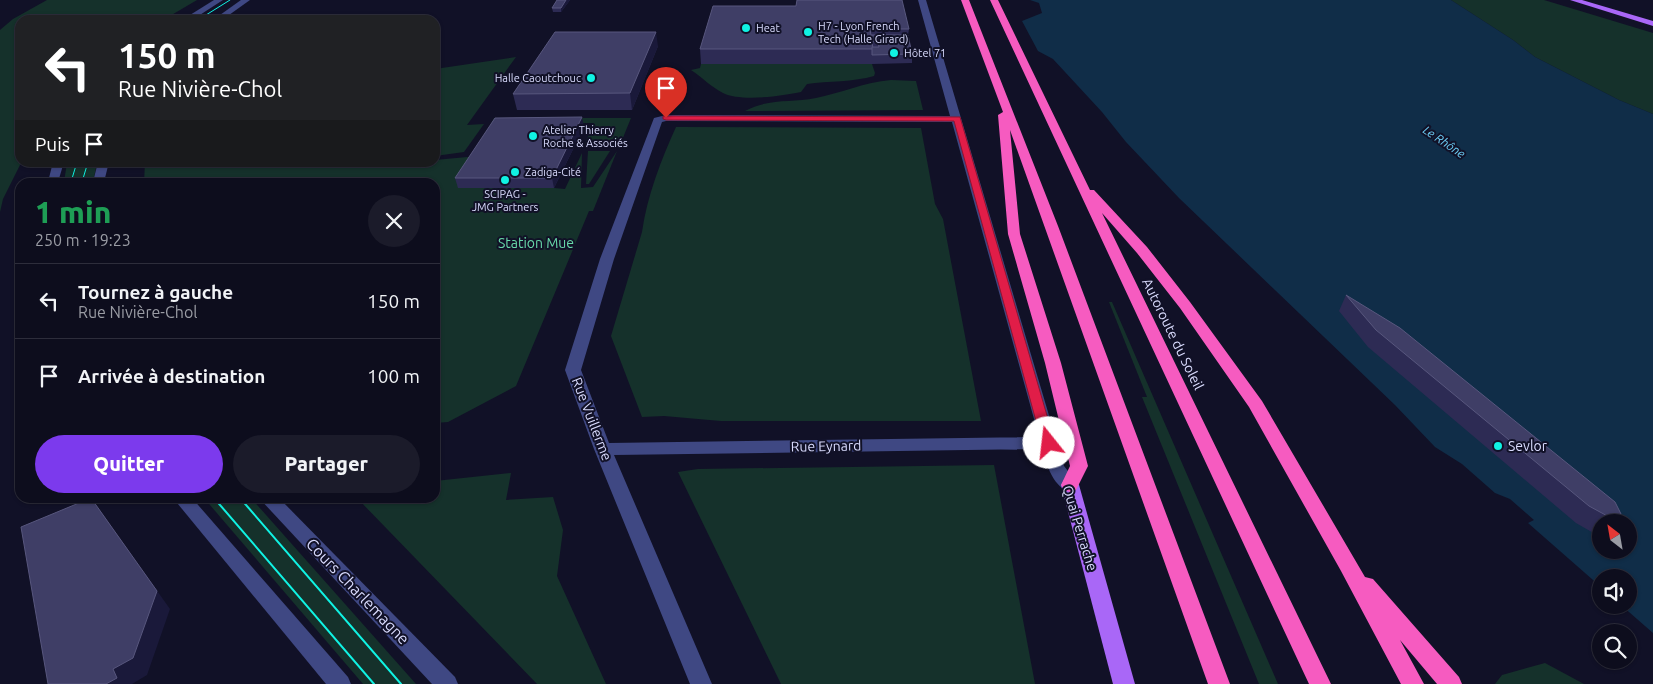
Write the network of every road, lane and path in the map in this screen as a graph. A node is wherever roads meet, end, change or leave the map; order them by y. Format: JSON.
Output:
{"nodes":[{"id":1,"x":219,"y":0,"type":"edge"},
{"id":2,"x":246,"y":0,"type":"edge"},
{"id":3,"x":922,"y":0,"type":"edge"},
{"id":4,"x":965,"y":0,"type":"edge"},
{"id":5,"x":994,"y":0,"type":"edge"},
{"id":6,"x":1574,"y":0,"type":"edge"},
{"id":7,"x":194,"y":15,"type":"edge"},
{"id":8,"x":224,"y":15,"type":"edge"},
{"id":9,"x":1653,"y":24,"type":"edge"},
{"id":10,"x":1001,"y":98,"type":"junction"},
{"id":11,"x":957,"y":119,"type":"junction"},
{"id":12,"x":1079,"y":181,"type":"junction"},
{"id":13,"x":1049,"y":443,"type":"junction"},
{"id":14,"x":603,"y":449,"type":"junction"},
{"id":15,"x":1070,"y":485,"type":"junction"},
{"id":16,"x":186,"y":503,"type":"edge"},
{"id":17,"x":273,"y":503,"type":"edge"},
{"id":18,"x":1348,"y":565,"type":"junction"},
{"id":19,"x":340,"y":684,"type":"edge"},
{"id":20,"x":448,"y":684,"type":"edge"},
{"id":21,"x":701,"y":684,"type":"edge"},
{"id":22,"x":1124,"y":684,"type":"edge"},
{"id":23,"x":1219,"y":684,"type":"edge"},
{"id":24,"x":1320,"y":684,"type":"edge"},
{"id":25,"x":1413,"y":684,"type":"edge"},
{"id":26,"x":1451,"y":684,"type":"edge"}],
"edges":[{"from":1,"to":7,"type":"street"},
{"from":2,"to":8,"type":"street"},
{"from":3,"to":11,"type":"street","name":"Quai Perrache"},
{"from":4,"to":10,"type":"highway"},
{"from":5,"to":12,"type":"highway","name":"Autoroute du Soleil"},
{"from":6,"to":9,"type":"main road"},
{"from":10,"to":15,"type":"highway"},
{"from":10,"to":23,"type":"highway"},
{"from":11,"to":13,"type":"street","name":"Quai Perrache"},
{"from":11,"to":14,"type":"street","name":"Rue Vuillerme"},
{"from":12,"to":18,"type":"highway"},
{"from":12,"to":24,"type":"highway","name":"Autoroute du Soleil"},
{"from":13,"to":14,"type":"street","name":"Rue Eynard"},
{"from":13,"to":15,"type":"street","name":"Quai Perrache"},
{"from":14,"to":21,"type":"street","name":"Rue Vuillerme"},
{"from":15,"to":22,"type":"main road","name":"Quai Perrache"},
{"from":16,"to":19,"type":"street"},
{"from":17,"to":20,"type":"street","name":"Cours Charlemagne"},
{"from":18,"to":25,"type":"highway"},
{"from":18,"to":26,"type":"highway"}]}
